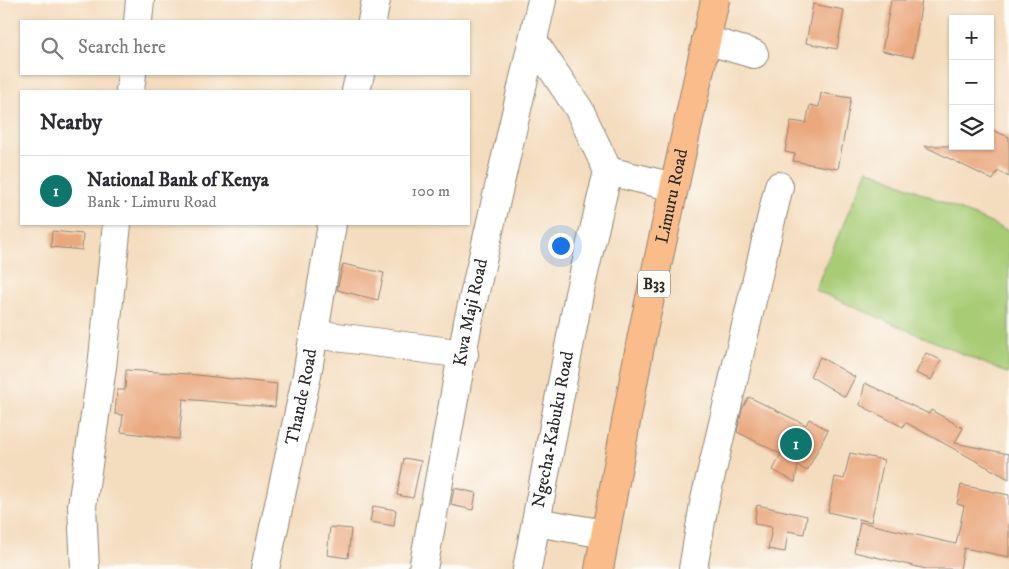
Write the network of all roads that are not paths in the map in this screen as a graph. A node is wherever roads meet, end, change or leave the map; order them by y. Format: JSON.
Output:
{"nodes":[{"id":1,"x":140,"y":0,"type":"edge"},
{"id":2,"x":376,"y":0,"type":"edge"},
{"id":3,"x":542,"y":0,"type":"edge"},
{"id":4,"x":715,"y":0,"type":"edge"},
{"id":5,"x":138,"y":20,"type":"edge"},
{"id":6,"x":372,"y":20,"type":"edge"},
{"id":7,"x":706,"y":40,"type":"junction"},
{"id":8,"x":534,"y":42,"type":"junction"},
{"id":9,"x":754,"y":54,"type":"dead end"},
{"id":10,"x":132,"y":75,"type":"edge"},
{"id":11,"x":360,"y":75,"type":"edge"},
{"id":12,"x":130,"y":90,"type":"edge"},
{"id":13,"x":356,"y":90,"type":"edge"},
{"id":14,"x":608,"y":171,"type":"junction"},
{"id":15,"x":779,"y":186,"type":"dead end"},
{"id":16,"x":674,"y":187,"type":"junction"},
{"id":17,"x":117,"y":225,"type":"edge"},
{"id":18,"x":332,"y":225,"type":"edge"},
{"id":19,"x":314,"y":334,"type":"junction"},
{"id":20,"x":464,"y":354,"type":"junction"},
{"id":21,"x":536,"y":522,"type":"junction"},
{"id":22,"x":605,"y":534,"type":"junction"},
{"id":23,"x":85,"y":569,"type":"edge"},
{"id":24,"x":265,"y":569,"type":"edge"},
{"id":25,"x":423,"y":569,"type":"edge"},
{"id":26,"x":527,"y":569,"type":"edge"},
{"id":27,"x":599,"y":569,"type":"edge"},
{"id":28,"x":693,"y":569,"type":"edge"}],
"edges":[{"from":1,"to":5,"type":"street"},
{"from":2,"to":6,"type":"street"},
{"from":3,"to":8,"type":"street","name":"Kwa Maji Road"},
{"from":4,"to":7,"type":"highway","name":"Limuru Road","number":"B33"},
{"from":7,"to":9,"type":"street"},
{"from":7,"to":16,"type":"highway","name":"Limuru Road","number":"B33"},
{"from":8,"to":14,"type":"street"},
{"from":8,"to":20,"type":"street","name":"Kwa Maji Road"},
{"from":10,"to":12,"type":"street"},
{"from":11,"to":13,"type":"street"},
{"from":14,"to":16,"type":"street"},
{"from":14,"to":21,"type":"street","name":"Ngecha-Kabuku Road"},
{"from":15,"to":28,"type":"street"},
{"from":16,"to":22,"type":"highway","name":"Limuru Road","number":"B33"},
{"from":17,"to":23,"type":"street"},
{"from":18,"to":19,"type":"street","name":"Thande Road"},
{"from":19,"to":20,"type":"street"},
{"from":19,"to":24,"type":"street","name":"Thande Road"},
{"from":20,"to":25,"type":"street","name":"Kwa Maji Road"},
{"from":21,"to":22,"type":"street"},
{"from":21,"to":26,"type":"street","name":"Ngecha-Kabuku Road"},
{"from":22,"to":27,"type":"highway","name":"Limuru Road","number":"B33"}]}
